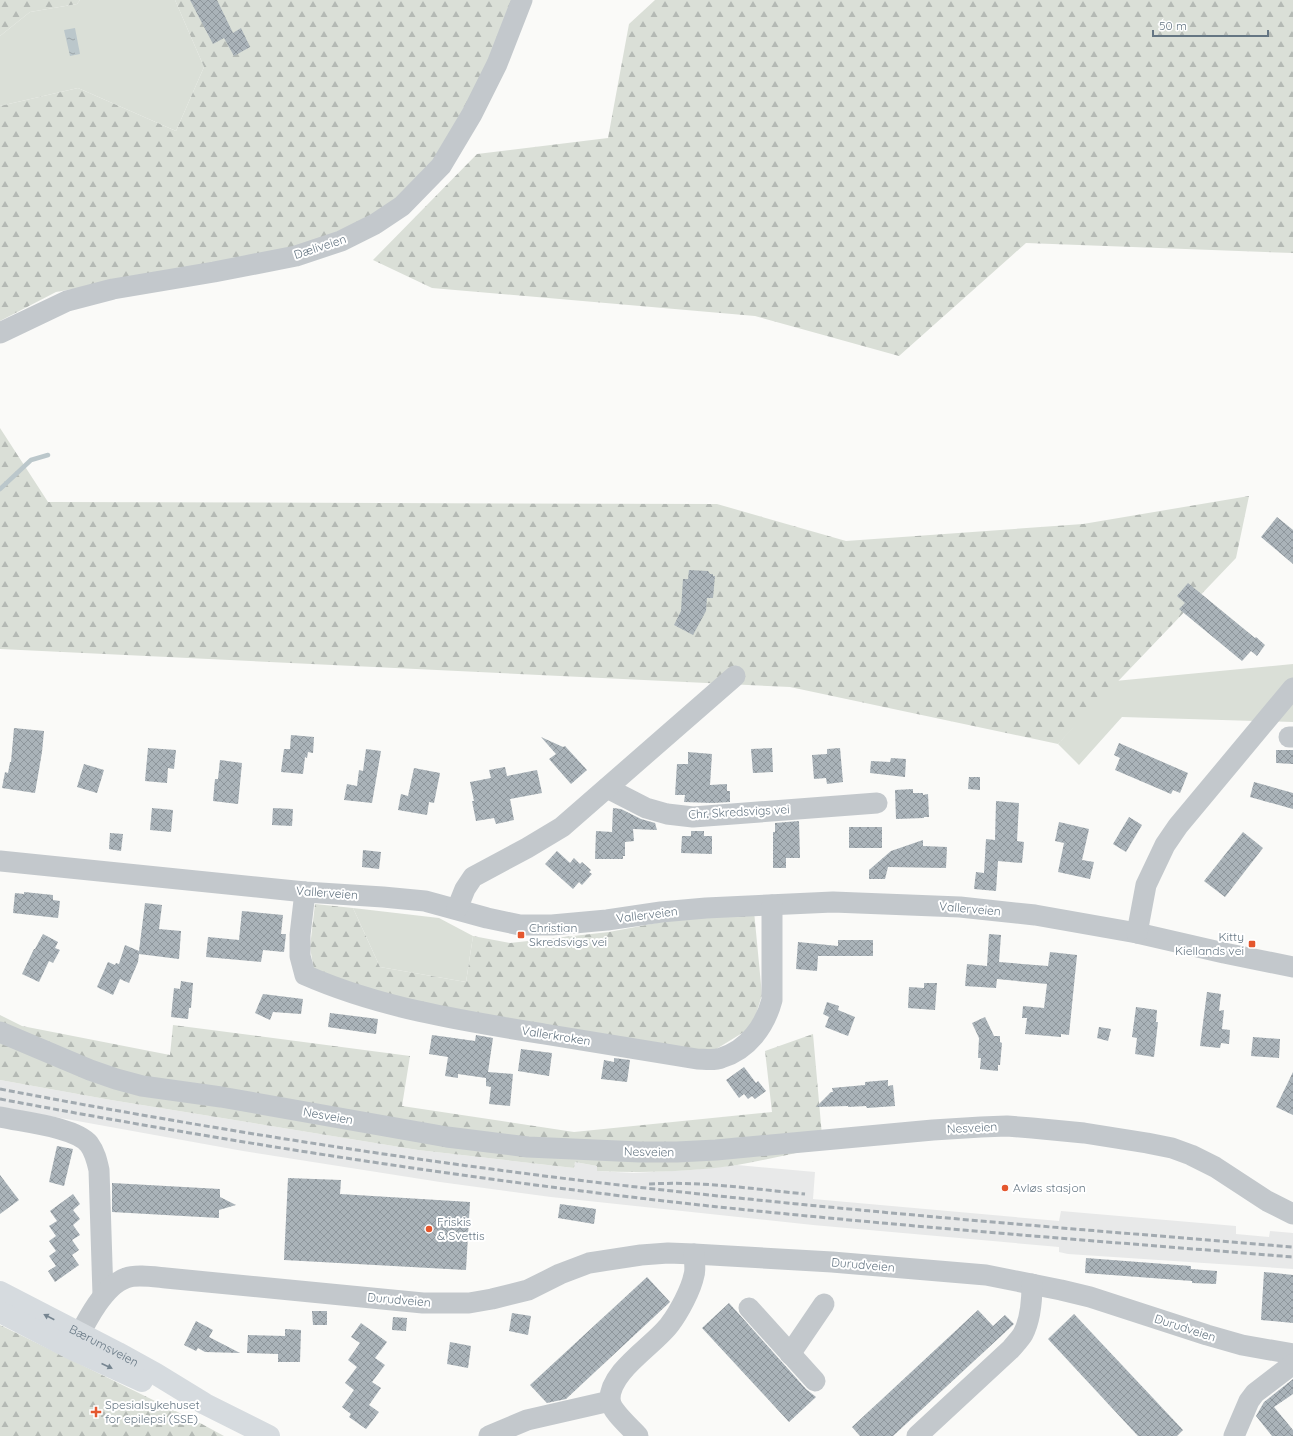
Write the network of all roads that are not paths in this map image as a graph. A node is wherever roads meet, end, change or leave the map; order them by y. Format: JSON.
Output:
{"nodes":[{"id":1,"x":522,"y":0,"type":"edge"},
{"id":2,"x":0,"y":333,"type":"edge"},
{"id":3,"x":735,"y":676,"type":"dead end"},
{"id":4,"x":1293,"y":688,"type":"edge"},
{"id":5,"x":606,"y":788,"type":"junction"},
{"id":6,"x":877,"y":803,"type":"dead end"},
{"id":7,"x":0,"y":861,"type":"edge"},
{"id":8,"x":305,"y":892,"type":"junction"},
{"id":9,"x":772,"y":905,"type":"junction"},
{"id":10,"x":457,"y":909,"type":"junction"},
{"id":11,"x":1137,"y":932,"type":"junction"},
{"id":12,"x":1293,"y":967,"type":"edge"},
{"id":13,"x":0,"y":1032,"type":"edge"},
{"id":14,"x":0,"y":1118,"type":"edge"},
{"id":15,"x":1293,"y":1214,"type":"edge"},
{"id":16,"x":694,"y":1254,"type":"junction"},
{"id":17,"x":1032,"y":1284,"type":"junction"},
{"id":18,"x":0,"y":1292,"type":"edge"},
{"id":19,"x":103,"y":1295,"type":"junction"},
{"id":20,"x":824,"y":1304,"type":"dead end"},
{"id":21,"x":749,"y":1308,"type":"dead end"},
{"id":22,"x":0,"y":1312,"type":"edge"},
{"id":23,"x":76,"y":1341,"type":"junction"},
{"id":24,"x":790,"y":1354,"type":"junction"},
{"id":25,"x":1293,"y":1354,"type":"edge"},
{"id":26,"x":1293,"y":1364,"type":"edge"},
{"id":27,"x":815,"y":1381,"type":"dead end"},
{"id":28,"x":610,"y":1401,"type":"junction"},
{"id":29,"x":269,"y":1436,"type":"edge"},
{"id":30,"x":489,"y":1436,"type":"edge"},
{"id":31,"x":638,"y":1436,"type":"edge"},
{"id":32,"x":917,"y":1436,"type":"edge"},
{"id":33,"x":1234,"y":1436,"type":"edge"}],
"edges":[{"from":1,"to":2,"type":"street","name":"Dæliveien"},
{"from":3,"to":5,"type":"street"},
{"from":4,"to":11,"type":"street"},
{"from":5,"to":6,"type":"street","name":"Chr. Skredsvigs vei"},
{"from":5,"to":10,"type":"street"},
{"from":7,"to":8,"type":"street","name":"Vallerveien"},
{"from":8,"to":9,"type":"street","name":"Vallerkroken"},
{"from":8,"to":10,"type":"street","name":"Vallerveien"},
{"from":9,"to":10,"type":"street","name":"Vallerveien"},
{"from":9,"to":11,"type":"street","name":"Vallerveien"},
{"from":11,"to":12,"type":"street","name":"Vallerveien"},
{"from":13,"to":15,"type":"street","name":"Nesveien"},
{"from":14,"to":19,"type":"street"},
{"from":16,"to":17,"type":"street","name":"Durudveien"},
{"from":16,"to":19,"type":"street","name":"Durudveien"},
{"from":16,"to":28,"type":"street"},
{"from":17,"to":25,"type":"street","name":"Durudveien"},
{"from":17,"to":32,"type":"street"},
{"from":23,"to":18,"type":"main road","name":"Bærumsveien","one_way":true},
{"from":19,"to":23,"type":"street","name":"Durudveien"},
{"from":20,"to":24,"type":"street"},
{"from":21,"to":24,"type":"street"},
{"from":22,"to":23,"type":"main road","name":"Bærumsveien"},
{"from":23,"to":29,"type":"main road","name":"Bærumsveien"},
{"from":24,"to":27,"type":"street"},
{"from":26,"to":33,"type":"street"},
{"from":28,"to":30,"type":"street"},
{"from":28,"to":31,"type":"street"}]}
